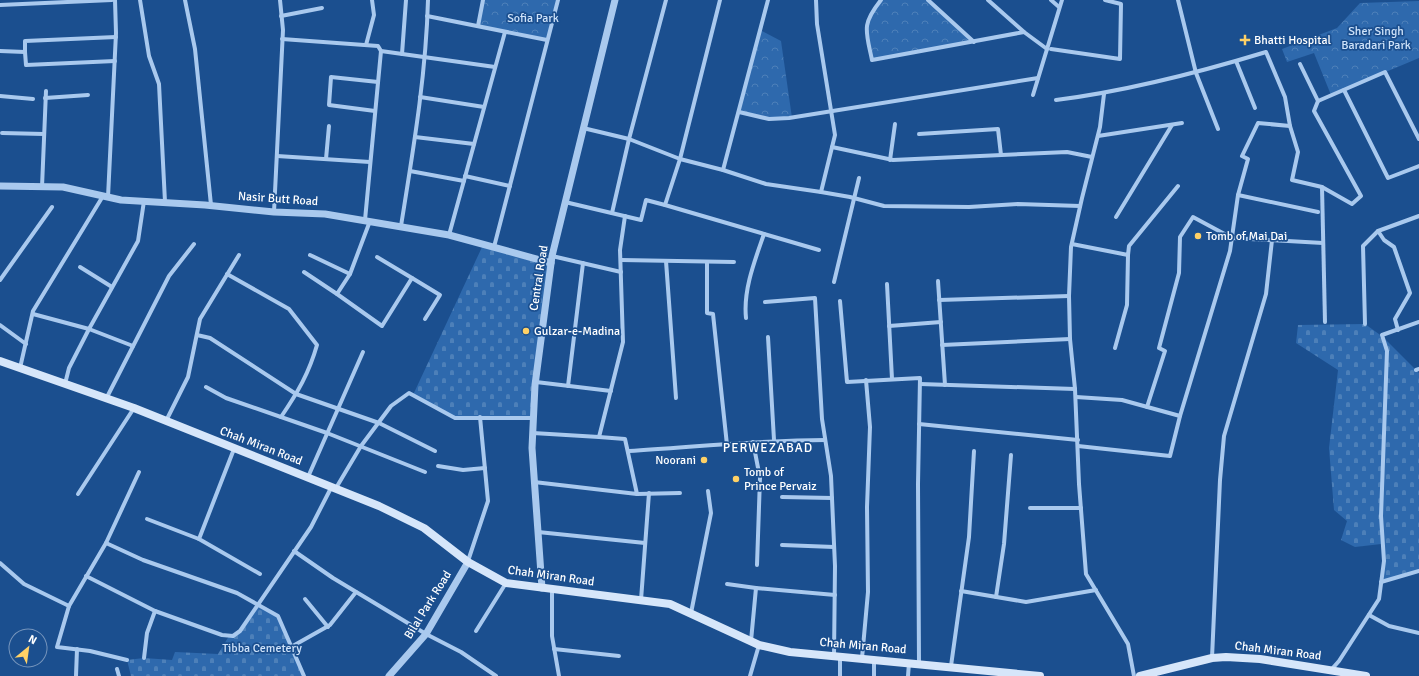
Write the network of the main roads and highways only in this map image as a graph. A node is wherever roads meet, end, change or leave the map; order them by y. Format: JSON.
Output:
{"nodes":[{"id":1,"x":0,"y":361,"type":"edge"},
{"id":2,"x":1329,"y":673,"type":"edge"},
{"id":3,"x":1040,"y":676,"type":"edge"},
{"id":4,"x":1140,"y":676,"type":"edge"},
{"id":5,"x":1366,"y":676,"type":"edge"}],
"edges":[{"from":1,"to":3,"type":"main road","name":"Chah Miran Road"},
{"from":2,"to":4,"type":"main road","name":"Chah Miran Road"},
{"from":2,"to":5,"type":"main road","name":"Chah Miran Road"}]}
